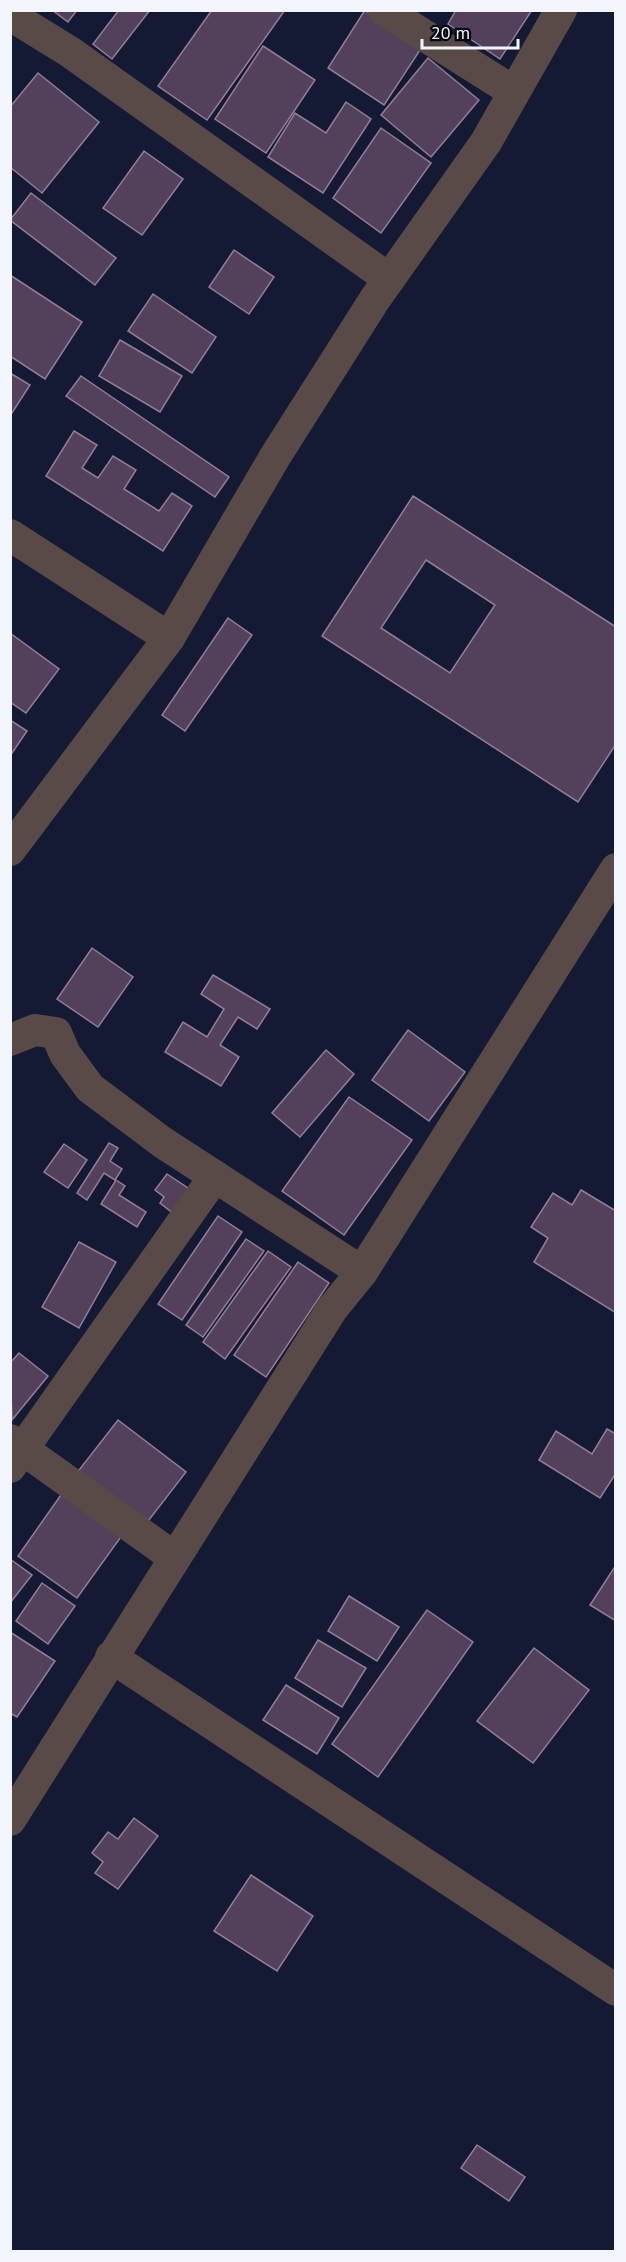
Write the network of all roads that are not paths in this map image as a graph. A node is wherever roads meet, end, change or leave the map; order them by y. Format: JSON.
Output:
{"nodes":[{"id":1,"x":384,"y":10,"type":"edge"},
{"id":2,"x":561,"y":10,"type":"edge"},
{"id":3,"x":10,"y":15,"type":"edge"},
{"id":4,"x":514,"y":92,"type":"junction"},
{"id":5,"x":389,"y":279,"type":"junction"},
{"id":6,"x":10,"y":535,"type":"edge"},
{"id":7,"x":169,"y":638,"type":"junction"},
{"id":8,"x":10,"y":850,"type":"edge"},
{"id":9,"x":614,"y":875,"type":"edge"},
{"id":10,"x":10,"y":1040,"type":"edge"},
{"id":11,"x":214,"y":1176,"type":"junction"},
{"id":12,"x":362,"y":1272,"type":"junction"},
{"id":13,"x":15,"y":1452,"type":"edge"},
{"id":14,"x":175,"y":1558,"type":"junction"},
{"id":15,"x":111,"y":1657,"type":"junction"},
{"id":16,"x":10,"y":1820,"type":"edge"},
{"id":17,"x":615,"y":1990,"type":"edge"}],
"edges":[{"from":1,"to":4,"type":"street"},
{"from":2,"to":4,"type":"street"},
{"from":3,"to":5,"type":"street"},
{"from":4,"to":5,"type":"street"},
{"from":5,"to":7,"type":"street"},
{"from":6,"to":7,"type":"street"},
{"from":7,"to":8,"type":"street"},
{"from":9,"to":12,"type":"street"},
{"from":10,"to":11,"type":"street"},
{"from":11,"to":12,"type":"street"},
{"from":11,"to":13,"type":"street"},
{"from":12,"to":14,"type":"street"},
{"from":13,"to":14,"type":"street"},
{"from":14,"to":15,"type":"street"},
{"from":15,"to":16,"type":"street"},
{"from":15,"to":17,"type":"street"}]}
